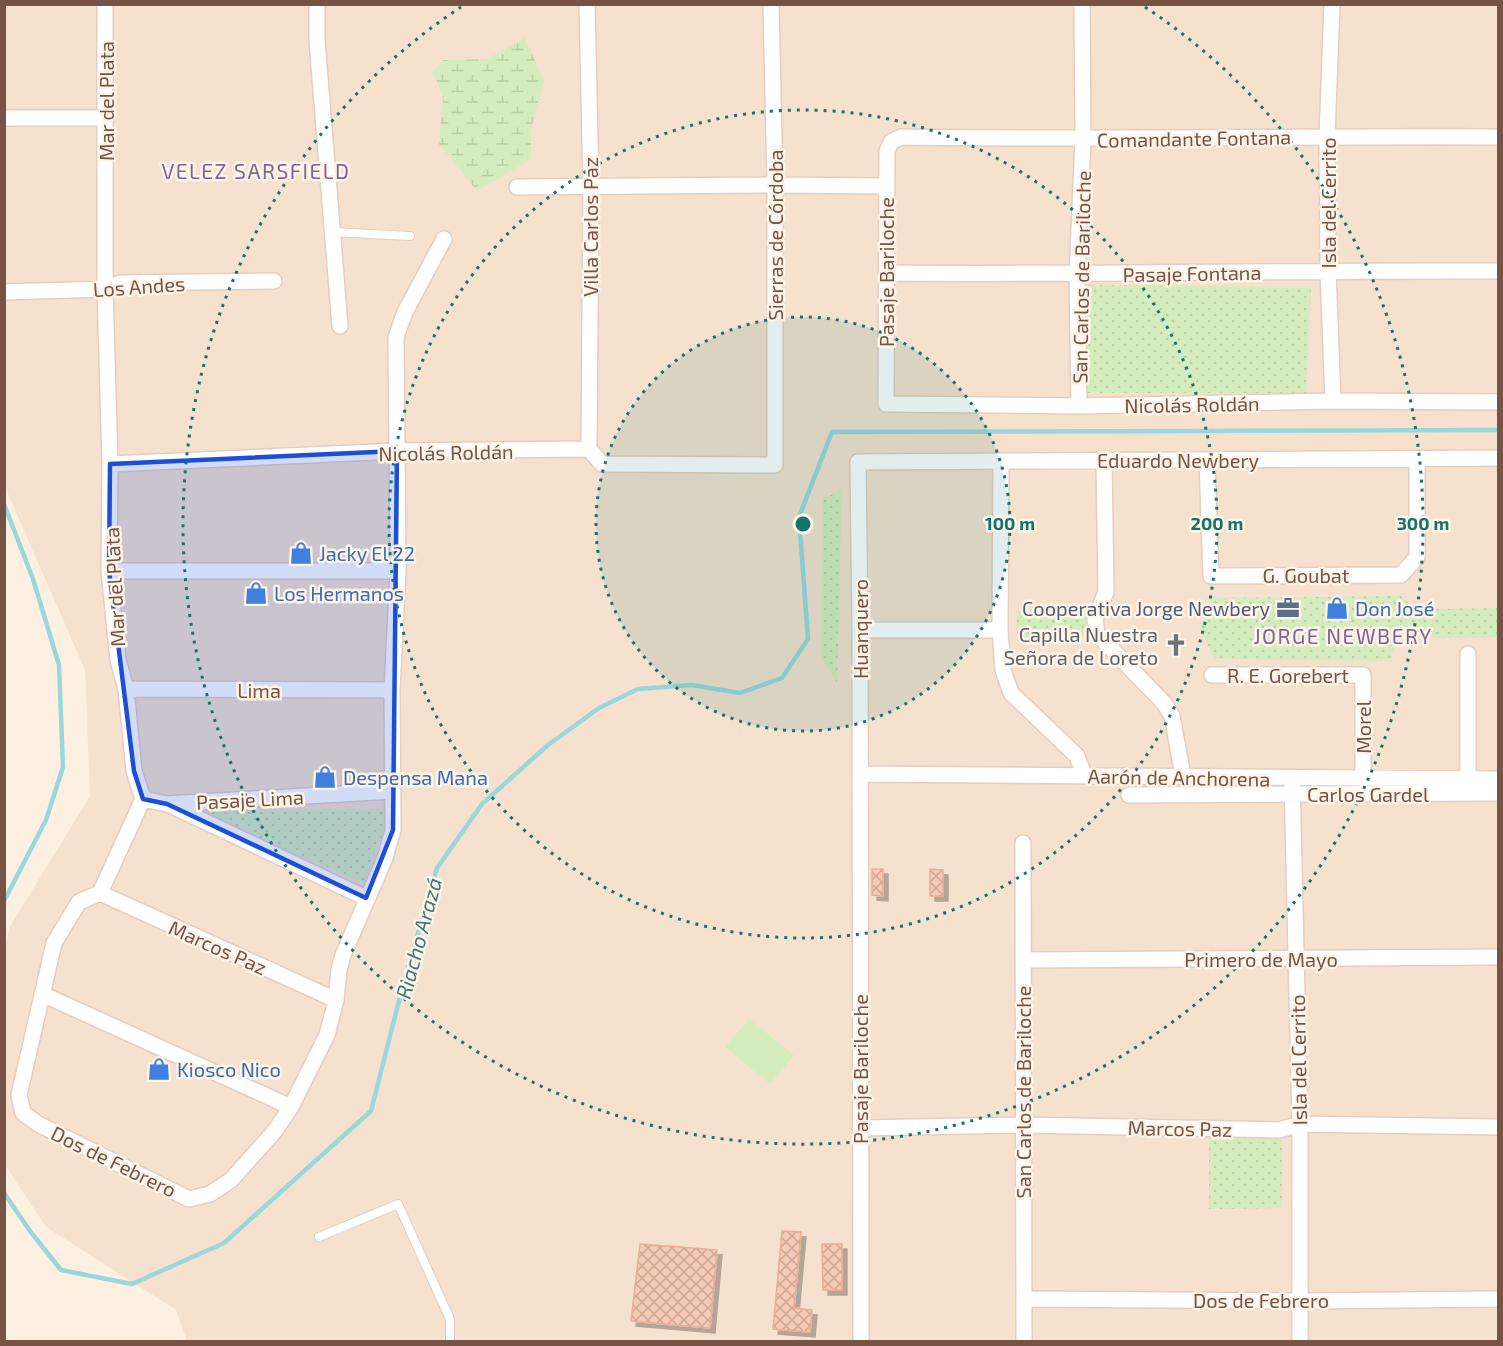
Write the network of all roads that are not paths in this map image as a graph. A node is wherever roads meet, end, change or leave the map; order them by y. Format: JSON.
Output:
{"nodes":[{"id":1,"x":105,"y":4,"type":"edge"},
{"id":2,"x":317,"y":4,"type":"edge"},
{"id":3,"x":587,"y":4,"type":"edge"},
{"id":4,"x":771,"y":4,"type":"edge"},
{"id":5,"x":1082,"y":4,"type":"edge"},
{"id":6,"x":1332,"y":4,"type":"edge"},
{"id":7,"x":4,"y":118,"type":"edge"},
{"id":8,"x":105,"y":118,"type":"junction"},
{"id":9,"x":1327,"y":136,"type":"junction"},
{"id":10,"x":1498,"y":137,"type":"edge"},
{"id":11,"x":1083,"y":140,"type":"junction"},
{"id":12,"x":891,"y":142,"type":"joint"},
{"id":13,"x":775,"y":185,"type":"junction"},
{"id":14,"x":591,"y":186,"type":"junction"},
{"id":15,"x":886,"y":186,"type":"junction"},
{"id":16,"x":517,"y":187,"type":"dead end"},
{"id":17,"x":333,"y":232,"type":"junction"},
{"id":18,"x":410,"y":236,"type":"dead end"},
{"id":19,"x":444,"y":239,"type":"dead end"},
{"id":20,"x":1328,"y":271,"type":"junction"},
{"id":21,"x":1498,"y":272,"type":"edge"},
{"id":22,"x":886,"y":273,"type":"junction"},
{"id":23,"x":1077,"y":275,"type":"junction"},
{"id":24,"x":274,"y":281,"type":"dead end"},
{"id":25,"x":105,"y":289,"type":"junction"},
{"id":26,"x":4,"y":292,"type":"edge"},
{"id":27,"x":340,"y":326,"type":"dead end"},
{"id":28,"x":1333,"y":401,"type":"junction"},
{"id":29,"x":1498,"y":402,"type":"edge"},
{"id":30,"x":886,"y":404,"type":"joint"},
{"id":31,"x":1079,"y":406,"type":"junction"},
{"id":32,"x":589,"y":449,"type":"junction"},
{"id":33,"x":397,"y":451,"type":"junction"},
{"id":34,"x":1498,"y":458,"type":"edge"},
{"id":35,"x":1417,"y":459,"type":"junction"},
{"id":36,"x":1208,"y":460,"type":"junction"},
{"id":37,"x":1104,"y":461,"type":"junction"},
{"id":38,"x":858,"y":462,"type":"joint"},
{"id":39,"x":1001,"y":462,"type":"junction"},
{"id":40,"x":110,"y":464,"type":"junction"},
{"id":41,"x":109,"y":571,"type":"junction"},
{"id":42,"x":398,"y":571,"type":"junction"},
{"id":43,"x":860,"y":630,"type":"junction"},
{"id":44,"x":1000,"y":630,"type":"junction"},
{"id":45,"x":1468,"y":654,"type":"dead end"},
{"id":46,"x":1212,"y":675,"type":"dead end"},
{"id":47,"x":1363,"y":675,"type":"joint"},
{"id":48,"x":126,"y":689,"type":"junction"},
{"id":49,"x":392,"y":690,"type":"junction"},
{"id":50,"x":860,"y":774,"type":"junction"},
{"id":51,"x":1084,"y":775,"type":"junction"},
{"id":52,"x":1182,"y":776,"type":"junction"},
{"id":53,"x":1364,"y":779,"type":"junction"},
{"id":54,"x":1498,"y":779,"type":"edge"},
{"id":55,"x":1468,"y":780,"type":"junction"},
{"id":56,"x":1292,"y":787,"type":"junction"},
{"id":57,"x":393,"y":791,"type":"junction"},
{"id":58,"x":1498,"y":793,"type":"edge"},
{"id":59,"x":1129,"y":795,"type":"dead end"},
{"id":60,"x":860,"y":796,"type":"joint"},
{"id":61,"x":143,"y":799,"type":"junction"},
{"id":62,"x":167,"y":804,"type":"junction"},
{"id":63,"x":1023,"y":843,"type":"dead end"},
{"id":64,"x":100,"y":893,"type":"junction"},
{"id":65,"x":366,"y":898,"type":"junction"},
{"id":66,"x":1498,"y":957,"type":"edge"},
{"id":67,"x":1296,"y":958,"type":"junction"},
{"id":68,"x":1023,"y":960,"type":"junction"},
{"id":69,"x":42,"y":994,"type":"junction"},
{"id":70,"x":336,"y":1000,"type":"junction"},
{"id":71,"x":291,"y":1107,"type":"junction"},
{"id":72,"x":1300,"y":1124,"type":"junction"},
{"id":73,"x":1023,"y":1125,"type":"junction"},
{"id":74,"x":1498,"y":1127,"type":"edge"},
{"id":75,"x":860,"y":1128,"type":"junction"},
{"id":76,"x":320,"y":1237,"type":"dead end"},
{"id":77,"x":1024,"y":1299,"type":"junction"},
{"id":78,"x":1498,"y":1299,"type":"edge"},
{"id":79,"x":1300,"y":1301,"type":"junction"},
{"id":80,"x":450,"y":1341,"type":"edge"},
{"id":81,"x":861,"y":1341,"type":"edge"},
{"id":82,"x":1024,"y":1341,"type":"edge"},
{"id":83,"x":1300,"y":1341,"type":"edge"}],
"edges":[{"from":1,"to":8,"type":"street","name":"Mar del Plata"},
{"from":2,"to":17,"type":"street"},
{"from":3,"to":14,"type":"street","name":"Villa Carlos Paz"},
{"from":4,"to":13,"type":"street","name":"Sierras de Córdoba"},
{"from":5,"to":11,"type":"street","name":"San Carlos de Bariloche"},
{"from":6,"to":9,"type":"street","name":"Isla del Cerrito"},
{"from":7,"to":8,"type":"street"},
{"from":8,"to":25,"type":"street","name":"Mar del Plata"},
{"from":9,"to":10,"type":"street","name":"Comandante Fontana"},
{"from":9,"to":11,"type":"street","name":"Comandante Fontana"},
{"from":9,"to":20,"type":"street","name":"Isla del Cerrito"},
{"from":11,"to":12,"type":"street","name":"Comandante Fontana"},
{"from":11,"to":23,"type":"street","name":"San Carlos de Bariloche"},
{"from":12,"to":15,"type":"street","name":"Pasaje Bariloche"},
{"from":13,"to":14,"type":"street"},
{"from":13,"to":15,"type":"street"},
{"from":13,"to":32,"type":"street","name":"Sierras de Córdoba"},
{"from":14,"to":16,"type":"street"},
{"from":14,"to":32,"type":"street","name":"Villa Carlos Paz"},
{"from":15,"to":22,"type":"street","name":"Pasaje Bariloche"},
{"from":17,"to":18,"type":"lane"},
{"from":17,"to":27,"type":"street"},
{"from":19,"to":33,"type":"street"},
{"from":20,"to":21,"type":"street","name":"Pasaje Fontana"},
{"from":20,"to":23,"type":"street","name":"Pasaje Fontana"},
{"from":20,"to":28,"type":"street","name":"Isla del Cerrito"},
{"from":22,"to":23,"type":"street","name":"Pasaje Fontana"},
{"from":22,"to":30,"type":"street","name":"Pasaje Bariloche"},
{"from":23,"to":31,"type":"street","name":"San Carlos de Bariloche"},
{"from":24,"to":25,"type":"street","name":"Los Andes"},
{"from":25,"to":26,"type":"street","name":"Los Andes"},
{"from":25,"to":40,"type":"street","name":"Mar del Plata"},
{"from":28,"to":29,"type":"street","name":"Nicolás Roldán"},
{"from":28,"to":31,"type":"street","name":"Nicolás Roldán"},
{"from":30,"to":31,"type":"street","name":"Nicolás Roldán"},
{"from":32,"to":33,"type":"street","name":"Nicolás Roldán"},
{"from":33,"to":40,"type":"street","name":"Nicolás Roldán"},
{"from":33,"to":42,"type":"street"},
{"from":34,"to":35,"type":"street","name":"Eduardo Newbery"},
{"from":35,"to":36,"type":"street","name":"Eduardo Newbery"},
{"from":35,"to":36,"type":"street","name":"G. Goubat"},
{"from":36,"to":37,"type":"street","name":"Eduardo Newbery"},
{"from":37,"to":39,"type":"street","name":"Eduardo Newbery"},
{"from":37,"to":52,"type":"street"},
{"from":38,"to":39,"type":"street","name":"Eduardo Newbery"},
{"from":38,"to":43,"type":"street","name":"Huanquero"},
{"from":39,"to":44,"type":"street"},
{"from":40,"to":41,"type":"street","name":"Mar del Plata"},
{"from":41,"to":42,"type":"street"},
{"from":41,"to":48,"type":"street","name":"Mar del Plata"},
{"from":42,"to":49,"type":"street"},
{"from":43,"to":44,"type":"street"},
{"from":43,"to":50,"type":"street","name":"Huanquero"},
{"from":44,"to":51,"type":"street"},
{"from":45,"to":55,"type":"street"},
{"from":46,"to":47,"type":"street","name":"R. E. Gorebert"},
{"from":47,"to":53,"type":"street","name":"Morel"},
{"from":48,"to":49,"type":"street","name":"Lima"},
{"from":48,"to":61,"type":"street","name":"Mar del Plata"},
{"from":49,"to":57,"type":"street"},
{"from":50,"to":51,"type":"street","name":"Aarón de Anchorena"},
{"from":50,"to":60,"type":"street","name":"Huanquero"},
{"from":51,"to":52,"type":"street","name":"Aarón de Anchorena"},
{"from":52,"to":56,"type":"street","name":"Aarón de Anchorena"},
{"from":53,"to":55,"type":"street","name":"Aarón de Anchorena"},
{"from":53,"to":56,"type":"street","name":"Aarón de Anchorena"},
{"from":54,"to":55,"type":"street","name":"Aarón de Anchorena"},
{"from":56,"to":58,"type":"street","name":"Carlos Gardel"},
{"from":56,"to":59,"type":"street","name":"Carlos Gardel"},
{"from":56,"to":67,"type":"street","name":"Isla del Cerrito"},
{"from":57,"to":62,"type":"street","name":"Pasaje Lima"},
{"from":57,"to":65,"type":"street"},
{"from":60,"to":75,"type":"street","name":"Pasaje Bariloche"},
{"from":61,"to":62,"type":"street","name":"Pasaje Lima"},
{"from":61,"to":64,"type":"street"},
{"from":62,"to":65,"type":"street"},
{"from":63,"to":68,"type":"street","name":"San Carlos de Bariloche"},
{"from":64,"to":69,"type":"street"},
{"from":64,"to":70,"type":"street","name":"Marcos Paz"},
{"from":65,"to":70,"type":"street"},
{"from":66,"to":67,"type":"street","name":"Primero de Mayo"},
{"from":67,"to":68,"type":"street","name":"Primero de Mayo"},
{"from":67,"to":72,"type":"street","name":"Isla del Cerrito"},
{"from":68,"to":73,"type":"street","name":"San Carlos de Bariloche"},
{"from":69,"to":71,"type":"street"},
{"from":69,"to":71,"type":"street","name":"Dos de Febrero"},
{"from":70,"to":71,"type":"street"},
{"from":72,"to":73,"type":"street","name":"Marcos Paz"},
{"from":72,"to":74,"type":"street","name":"Marcos Paz"},
{"from":72,"to":79,"type":"street","name":"Isla del Cerrito"},
{"from":73,"to":75,"type":"street","name":"Marcos Paz"},
{"from":73,"to":77,"type":"street","name":"San Carlos de Bariloche"},
{"from":75,"to":81,"type":"street","name":"Pasaje Bariloche"},
{"from":76,"to":80,"type":"lane"},
{"from":77,"to":79,"type":"street","name":"Dos de Febrero"},
{"from":77,"to":82,"type":"street","name":"San Carlos de Bariloche"},
{"from":78,"to":79,"type":"street","name":"Dos de Febrero"},
{"from":79,"to":83,"type":"street","name":"Isla del Cerrito"}]}
